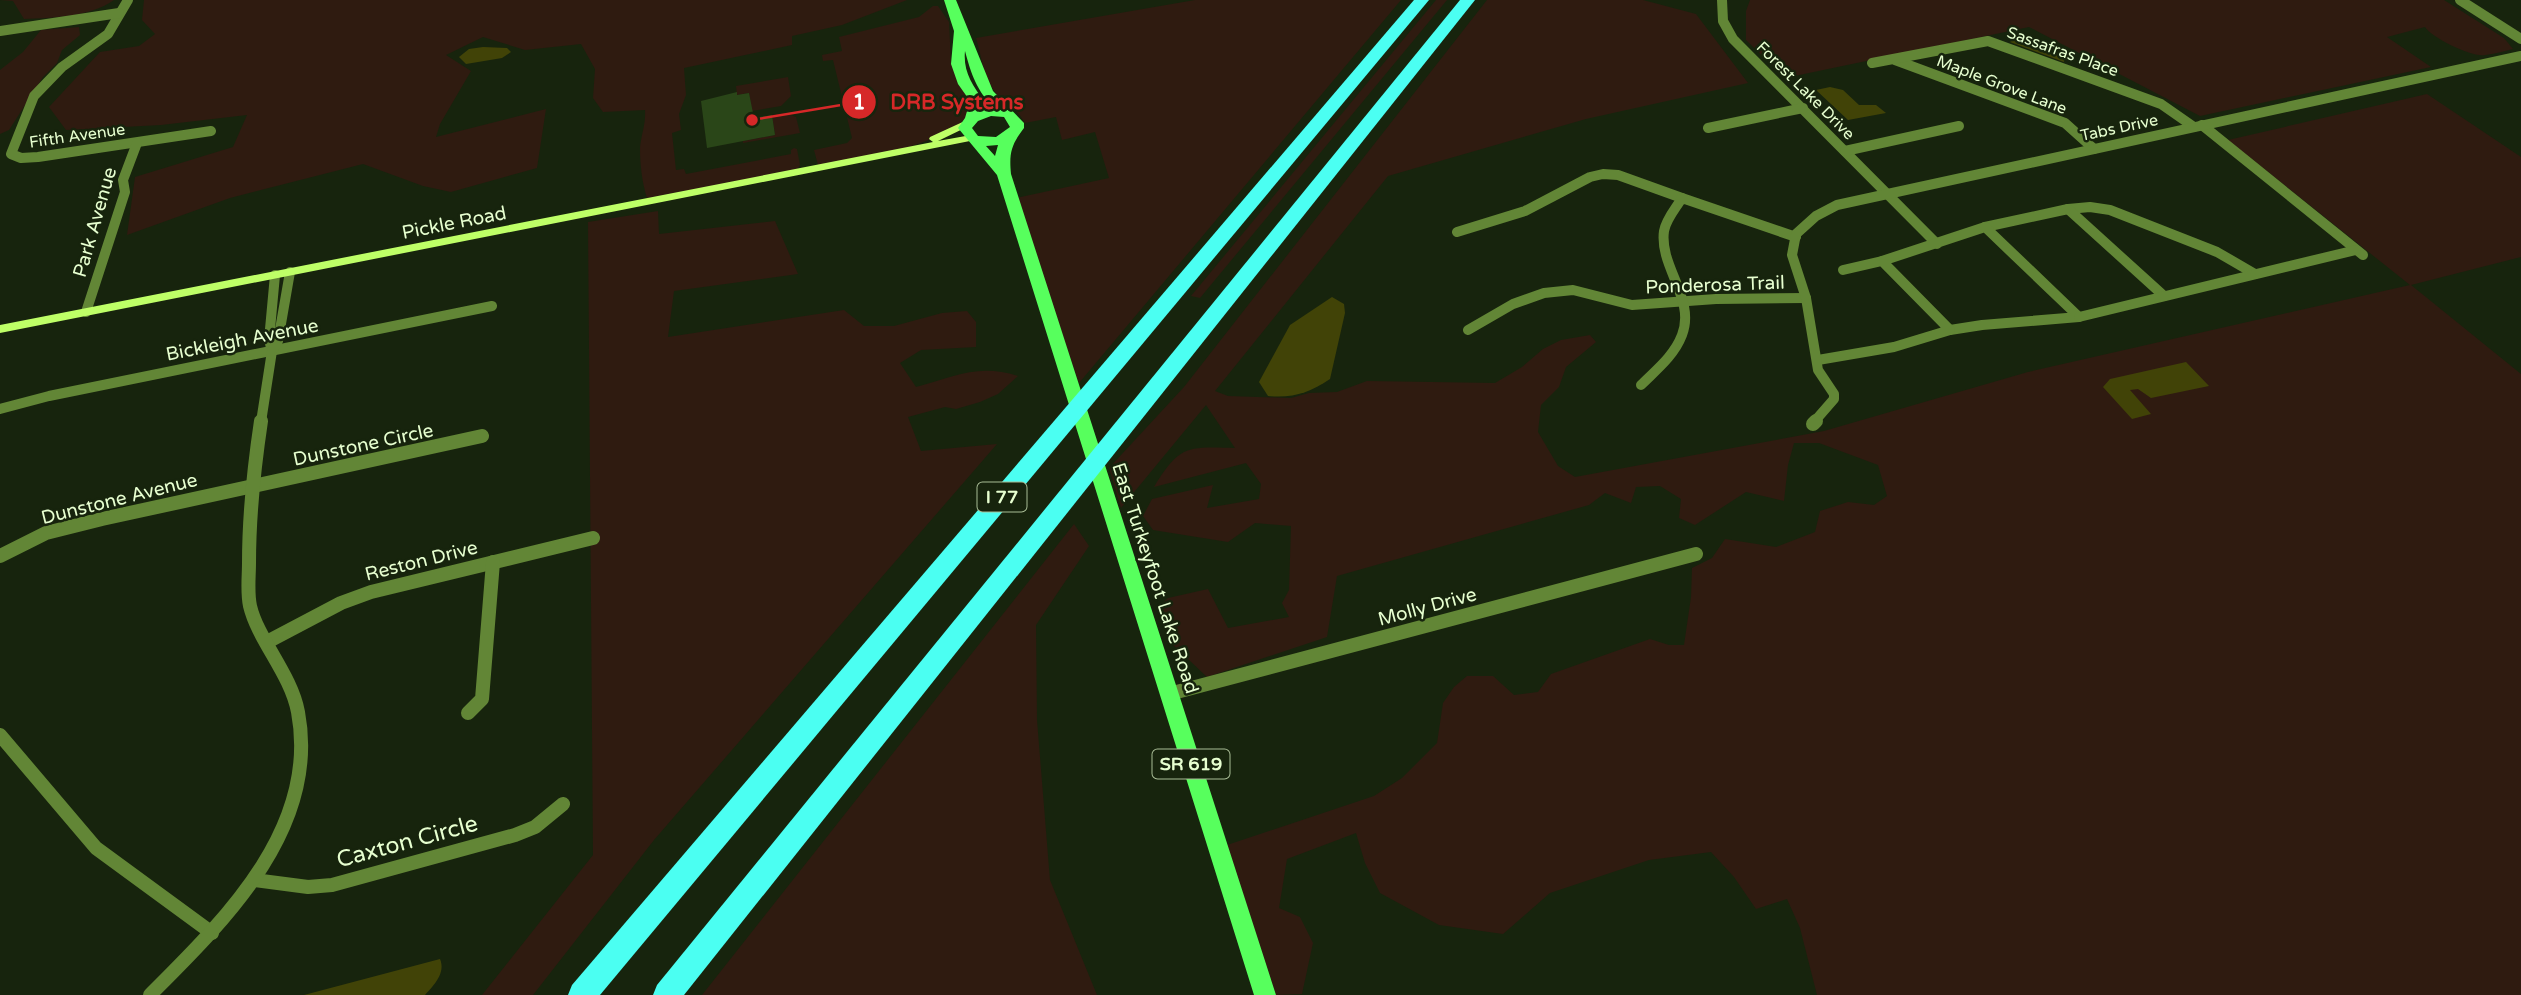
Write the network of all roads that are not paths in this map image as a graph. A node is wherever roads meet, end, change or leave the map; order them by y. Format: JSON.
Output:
{"nodes":[{"id":1,"x":128,"y":0,"type":"edge"},
{"id":2,"x":950,"y":0,"type":"edge"},
{"id":3,"x":1422,"y":0,"type":"edge"},
{"id":4,"x":1468,"y":0,"type":"edge"},
{"id":5,"x":1722,"y":0,"type":"edge"},
{"id":6,"x":2460,"y":0,"type":"edge"},
{"id":7,"x":119,"y":13,"type":"junction"},
{"id":8,"x":0,"y":31,"type":"edge"},
{"id":9,"x":960,"y":31,"type":"junction"},
{"id":10,"x":2521,"y":39,"type":"edge"},
{"id":11,"x":2521,"y":56,"type":"edge"},
{"id":12,"x":1892,"y":59,"type":"junction"},
{"id":13,"x":1872,"y":63,"type":"dead end"},
{"id":14,"x":1804,"y":108,"type":"junction"},
{"id":15,"x":1010,"y":115,"type":"junction"},
{"id":16,"x":970,"y":120,"type":"junction"},
{"id":17,"x":1959,"y":126,"type":"dead end"},
{"id":18,"x":2198,"y":126,"type":"junction"},
{"id":19,"x":1708,"y":128,"type":"dead end"},
{"id":20,"x":211,"y":131,"type":"dead end"},
{"id":21,"x":1008,"y":138,"type":"junction"},
{"id":22,"x":973,"y":139,"type":"junction"},
{"id":23,"x":137,"y":143,"type":"junction"},
{"id":24,"x":2094,"y":149,"type":"junction"},
{"id":25,"x":915,"y":150,"type":"junction"},
{"id":26,"x":1846,"y":151,"type":"junction"},
{"id":27,"x":1004,"y":174,"type":"junction"},
{"id":28,"x":1887,"y":194,"type":"junction"},
{"id":29,"x":1682,"y":198,"type":"junction"},
{"id":30,"x":2068,"y":209,"type":"junction"},
{"id":31,"x":1985,"y":227,"type":"junction"},
{"id":32,"x":1457,"y":232,"type":"dead end"},
{"id":33,"x":1796,"y":237,"type":"junction"},
{"id":34,"x":1937,"y":244,"type":"junction"},
{"id":35,"x":2359,"y":252,"type":"joint"},
{"id":36,"x":1882,"y":261,"type":"junction"},
{"id":37,"x":1843,"y":270,"type":"dead end"},
{"id":38,"x":290,"y":272,"type":"junction"},
{"id":39,"x":2255,"y":274,"type":"junction"},
{"id":40,"x":275,"y":275,"type":"junction"},
{"id":41,"x":2164,"y":296,"type":"junction"},
{"id":42,"x":1806,"y":298,"type":"junction"},
{"id":43,"x":1684,"y":301,"type":"junction"},
{"id":44,"x":492,"y":306,"type":"dead end"},
{"id":45,"x":86,"y":312,"type":"junction"},
{"id":46,"x":2079,"y":317,"type":"junction"},
{"id":47,"x":0,"y":328,"type":"edge"},
{"id":48,"x":1468,"y":330,"type":"dead end"},
{"id":49,"x":1950,"y":330,"type":"junction"},
{"id":50,"x":272,"y":351,"type":"junction"},
{"id":51,"x":1818,"y":360,"type":"junction"},
{"id":52,"x":1641,"y":385,"type":"dead end"},
{"id":53,"x":0,"y":410,"type":"edge"},
{"id":54,"x":1812,"y":424,"type":"dead end"},
{"id":55,"x":482,"y":436,"type":"dead end"},
{"id":56,"x":251,"y":486,"type":"junction"},
{"id":57,"x":593,"y":538,"type":"dead end"},
{"id":58,"x":1696,"y":554,"type":"dead end"},
{"id":59,"x":0,"y":556,"type":"edge"},
{"id":60,"x":493,"y":562,"type":"junction"},
{"id":61,"x":267,"y":642,"type":"junction"},
{"id":62,"x":1169,"y":694,"type":"junction"},
{"id":63,"x":468,"y":713,"type":"dead end"},
{"id":64,"x":2,"y":743,"type":"edge"},
{"id":65,"x":563,"y":804,"type":"dead end"},
{"id":66,"x":254,"y":880,"type":"junction"},
{"id":67,"x":212,"y":933,"type":"junction"},
{"id":68,"x":150,"y":995,"type":"edge"},
{"id":69,"x":582,"y":995,"type":"edge"},
{"id":70,"x":667,"y":995,"type":"edge"},
{"id":71,"x":1265,"y":995,"type":"edge"}],
"edges":[{"from":1,"to":7,"type":"street","name":"Fifth Avenue"},
{"from":2,"to":9,"type":"main road"},
{"from":3,"to":69,"type":"highway","number":"I 77"},
{"from":4,"to":70,"type":"highway","number":"I 77"},
{"from":5,"to":14,"type":"street","name":"Forest Lake Drive"},
{"from":6,"to":10,"type":"street"},
{"from":7,"to":8,"type":"street"},
{"from":7,"to":23,"type":"street","name":"Fifth Avenue"},
{"from":9,"to":15,"type":"main road"},
{"from":9,"to":16,"type":"main road"},
{"from":11,"to":18,"type":"street","name":"Tabs Drive"},
{"from":12,"to":13,"type":"street","name":"Sassafras Place"},
{"from":12,"to":18,"type":"street","name":"Sassafras Place"},
{"from":12,"to":24,"type":"street","name":"Maple Grove Lane"},
{"from":14,"to":19,"type":"street"},
{"from":14,"to":26,"type":"street","name":"Forest Lake Drive"},
{"from":15,"to":16,"type":"main road"},
{"from":15,"to":21,"type":"main road","name":"East Turkeyfoot Lake Road"},
{"from":16,"to":22,"type":"main road"},
{"from":16,"to":25,"type":"street","name":"Pickle Road"},
{"from":17,"to":26,"type":"street"},
{"from":18,"to":24,"type":"street","name":"Tabs Drive"},
{"from":18,"to":35,"type":"street","name":"Sassafras Place"},
{"from":20,"to":23,"type":"street"},
{"from":21,"to":22,"type":"main road"},
{"from":21,"to":27,"type":"main road","name":"East Turkeyfoot Lake Road"},
{"from":22,"to":25,"type":"street","name":"Pickle Road"},
{"from":22,"to":27,"type":"main road","name":"East Turkeyfoot Lake Road"},
{"from":23,"to":45,"type":"street","name":"Park Avenue"},
{"from":24,"to":28,"type":"street","name":"Tabs Drive"},
{"from":25,"to":38,"type":"street","name":"Pickle Road"},
{"from":26,"to":28,"type":"street","name":"Forest Lake Drive"},
{"from":27,"to":62,"type":"main road","name":"East Turkeyfoot Lake Road","number":"SR 619"},
{"from":28,"to":33,"type":"street","name":"Tabs Drive"},
{"from":28,"to":34,"type":"street","name":"Forest Lake Drive"},
{"from":29,"to":32,"type":"street"},
{"from":29,"to":33,"type":"street"},
{"from":29,"to":43,"type":"street"},
{"from":30,"to":31,"type":"street"},
{"from":30,"to":39,"type":"street"},
{"from":30,"to":41,"type":"street"},
{"from":31,"to":34,"type":"street"},
{"from":31,"to":46,"type":"street"},
{"from":33,"to":42,"type":"street"},
{"from":34,"to":36,"type":"street"},
{"from":35,"to":39,"type":"street"},
{"from":36,"to":37,"type":"street"},
{"from":36,"to":49,"type":"street"},
{"from":38,"to":40,"type":"street","name":"Pickle Road"},
{"from":38,"to":50,"type":"street"},
{"from":39,"to":41,"type":"street"},
{"from":40,"to":45,"type":"street","name":"Pickle Road"},
{"from":40,"to":50,"type":"street"},
{"from":41,"to":46,"type":"street"},
{"from":42,"to":43,"type":"street","name":"Ponderosa Trail"},
{"from":42,"to":51,"type":"street"},
{"from":43,"to":48,"type":"street","name":"Ponderosa Trail"},
{"from":43,"to":52,"type":"street"},
{"from":44,"to":50,"type":"street","name":"Bickleigh Avenue"},
{"from":45,"to":47,"type":"street","name":"Pickle Road"},
{"from":46,"to":49,"type":"street"},
{"from":49,"to":51,"type":"street"},
{"from":50,"to":53,"type":"street","name":"Bickleigh Avenue"},
{"from":50,"to":56,"type":"street"},
{"from":51,"to":54,"type":"street"},
{"from":55,"to":56,"type":"street","name":"Dunstone Circle"},
{"from":56,"to":59,"type":"street","name":"Dunstone Avenue"},
{"from":56,"to":61,"type":"street"},
{"from":57,"to":60,"type":"street","name":"Reston Drive"},
{"from":58,"to":62,"type":"street","name":"Molly Drive"},
{"from":60,"to":61,"type":"street","name":"Reston Drive"},
{"from":60,"to":63,"type":"street"},
{"from":61,"to":66,"type":"street"},
{"from":62,"to":71,"type":"main road","name":"East Turkeyfoot Lake Road","number":"SR 619"},
{"from":64,"to":67,"type":"street"},
{"from":65,"to":66,"type":"street","name":"Caxton Circle"},
{"from":66,"to":67,"type":"street"},
{"from":67,"to":68,"type":"street"}]}
